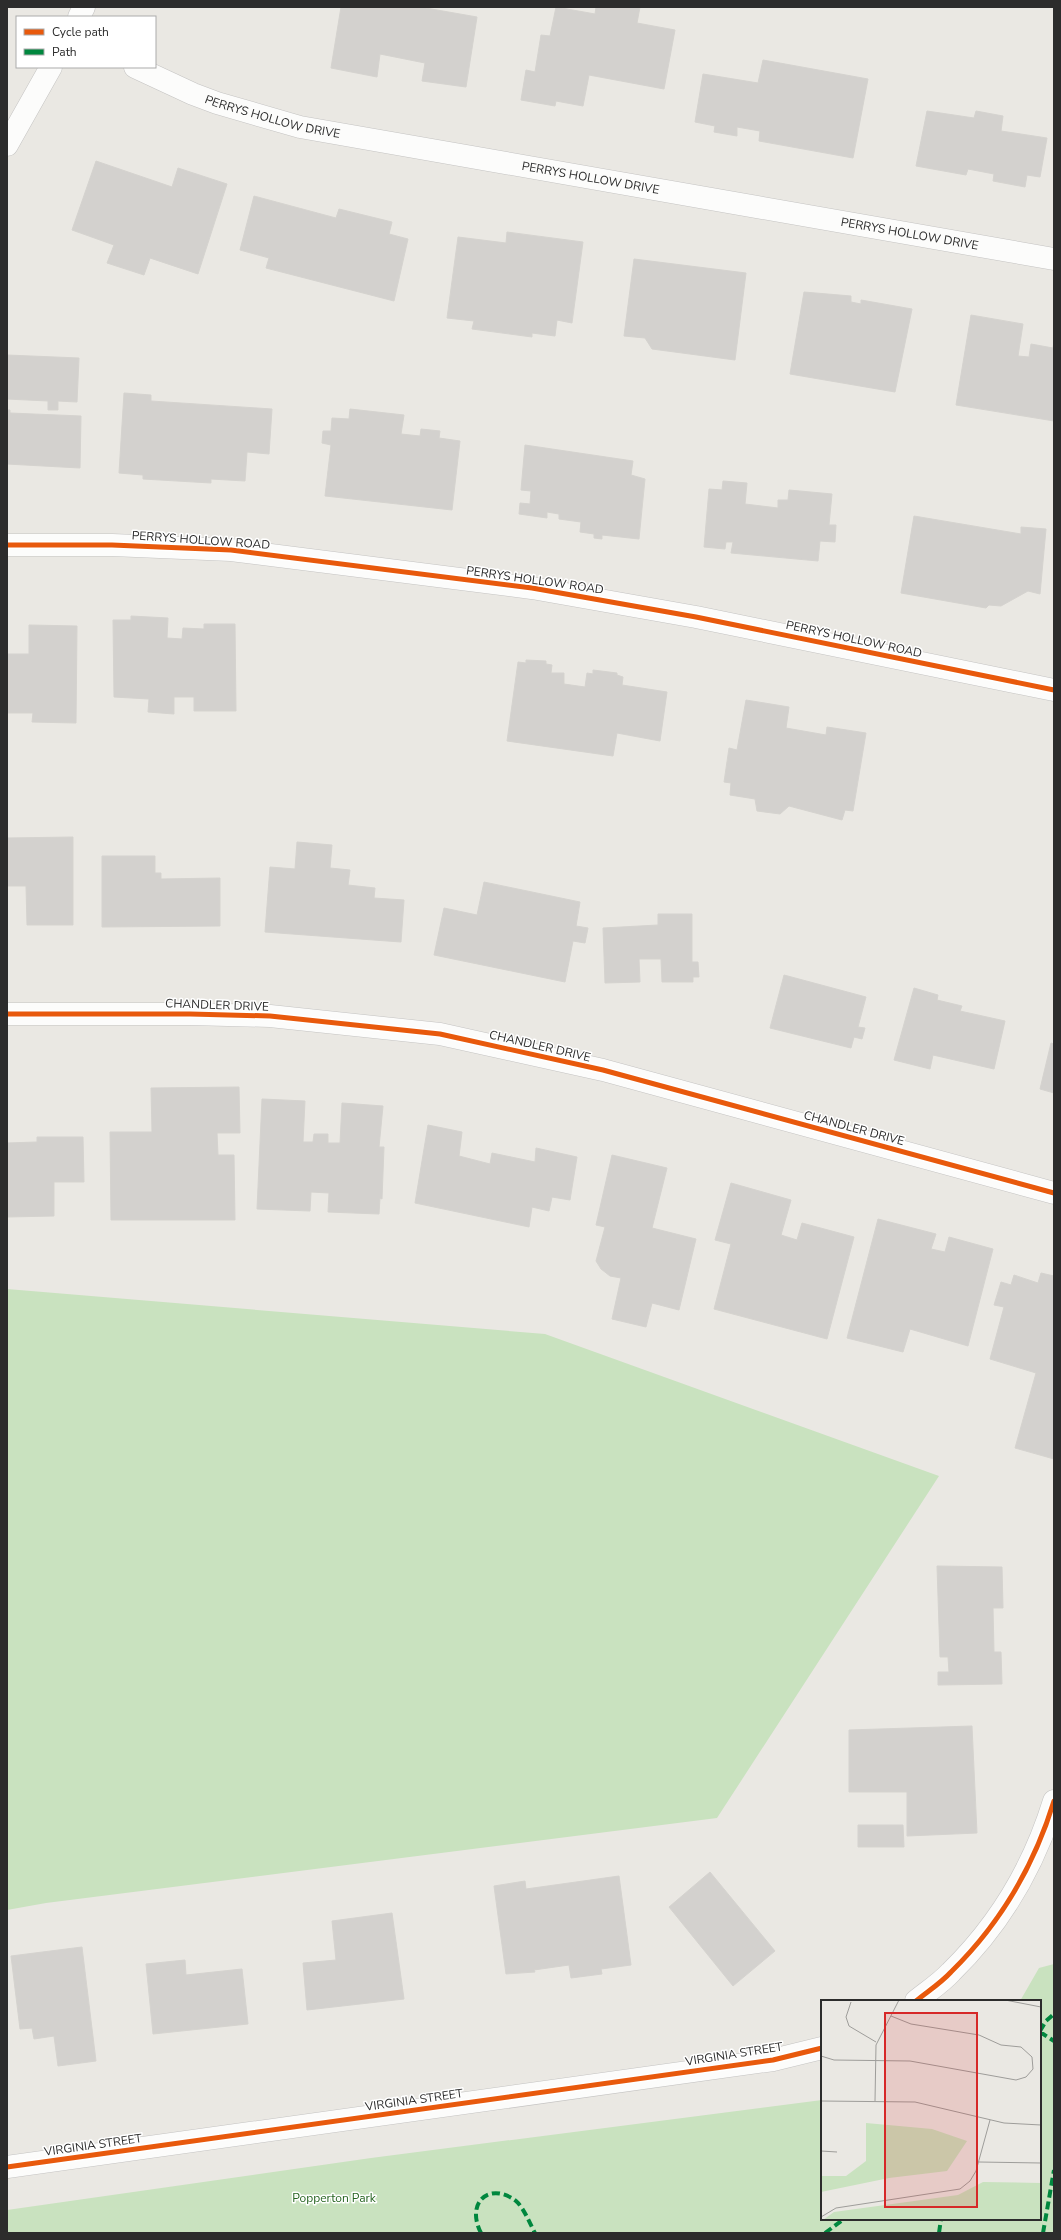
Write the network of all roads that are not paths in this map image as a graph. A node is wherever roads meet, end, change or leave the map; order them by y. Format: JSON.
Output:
{"nodes":[{"id":1,"x":84,"y":7,"type":"edge"},
{"id":2,"x":80,"y":16,"type":"edge"},
{"id":3,"x":50,"y":68,"type":"edge"},
{"id":4,"x":137,"y":68,"type":"edge"},
{"id":5,"x":7,"y":145,"type":"edge"},
{"id":6,"x":1054,"y":259,"type":"edge"},
{"id":7,"x":7,"y":545,"type":"edge"},
{"id":8,"x":1054,"y":690,"type":"edge"},
{"id":9,"x":7,"y":1014,"type":"edge"},
{"id":10,"x":1054,"y":1193,"type":"edge"},
{"id":11,"x":1054,"y":1801,"type":"edge"},
{"id":12,"x":917,"y":2000,"type":"edge"},
{"id":13,"x":821,"y":2048,"type":"edge"},
{"id":14,"x":7,"y":2167,"type":"edge"}],
"edges":[{"from":1,"to":2,"type":"street"},
{"from":3,"to":5,"type":"street"},
{"from":4,"to":6,"type":"street","name":"PERRYS HOLLOW DRIVE"},
{"from":7,"to":8,"type":"street","name":"PERRYS HOLLOW ROAD"},
{"from":9,"to":10,"type":"street","name":"CHANDLER DRIVE"},
{"from":11,"to":12,"type":"street"},
{"from":13,"to":14,"type":"street","name":"VIRGINIA STREET"}]}
